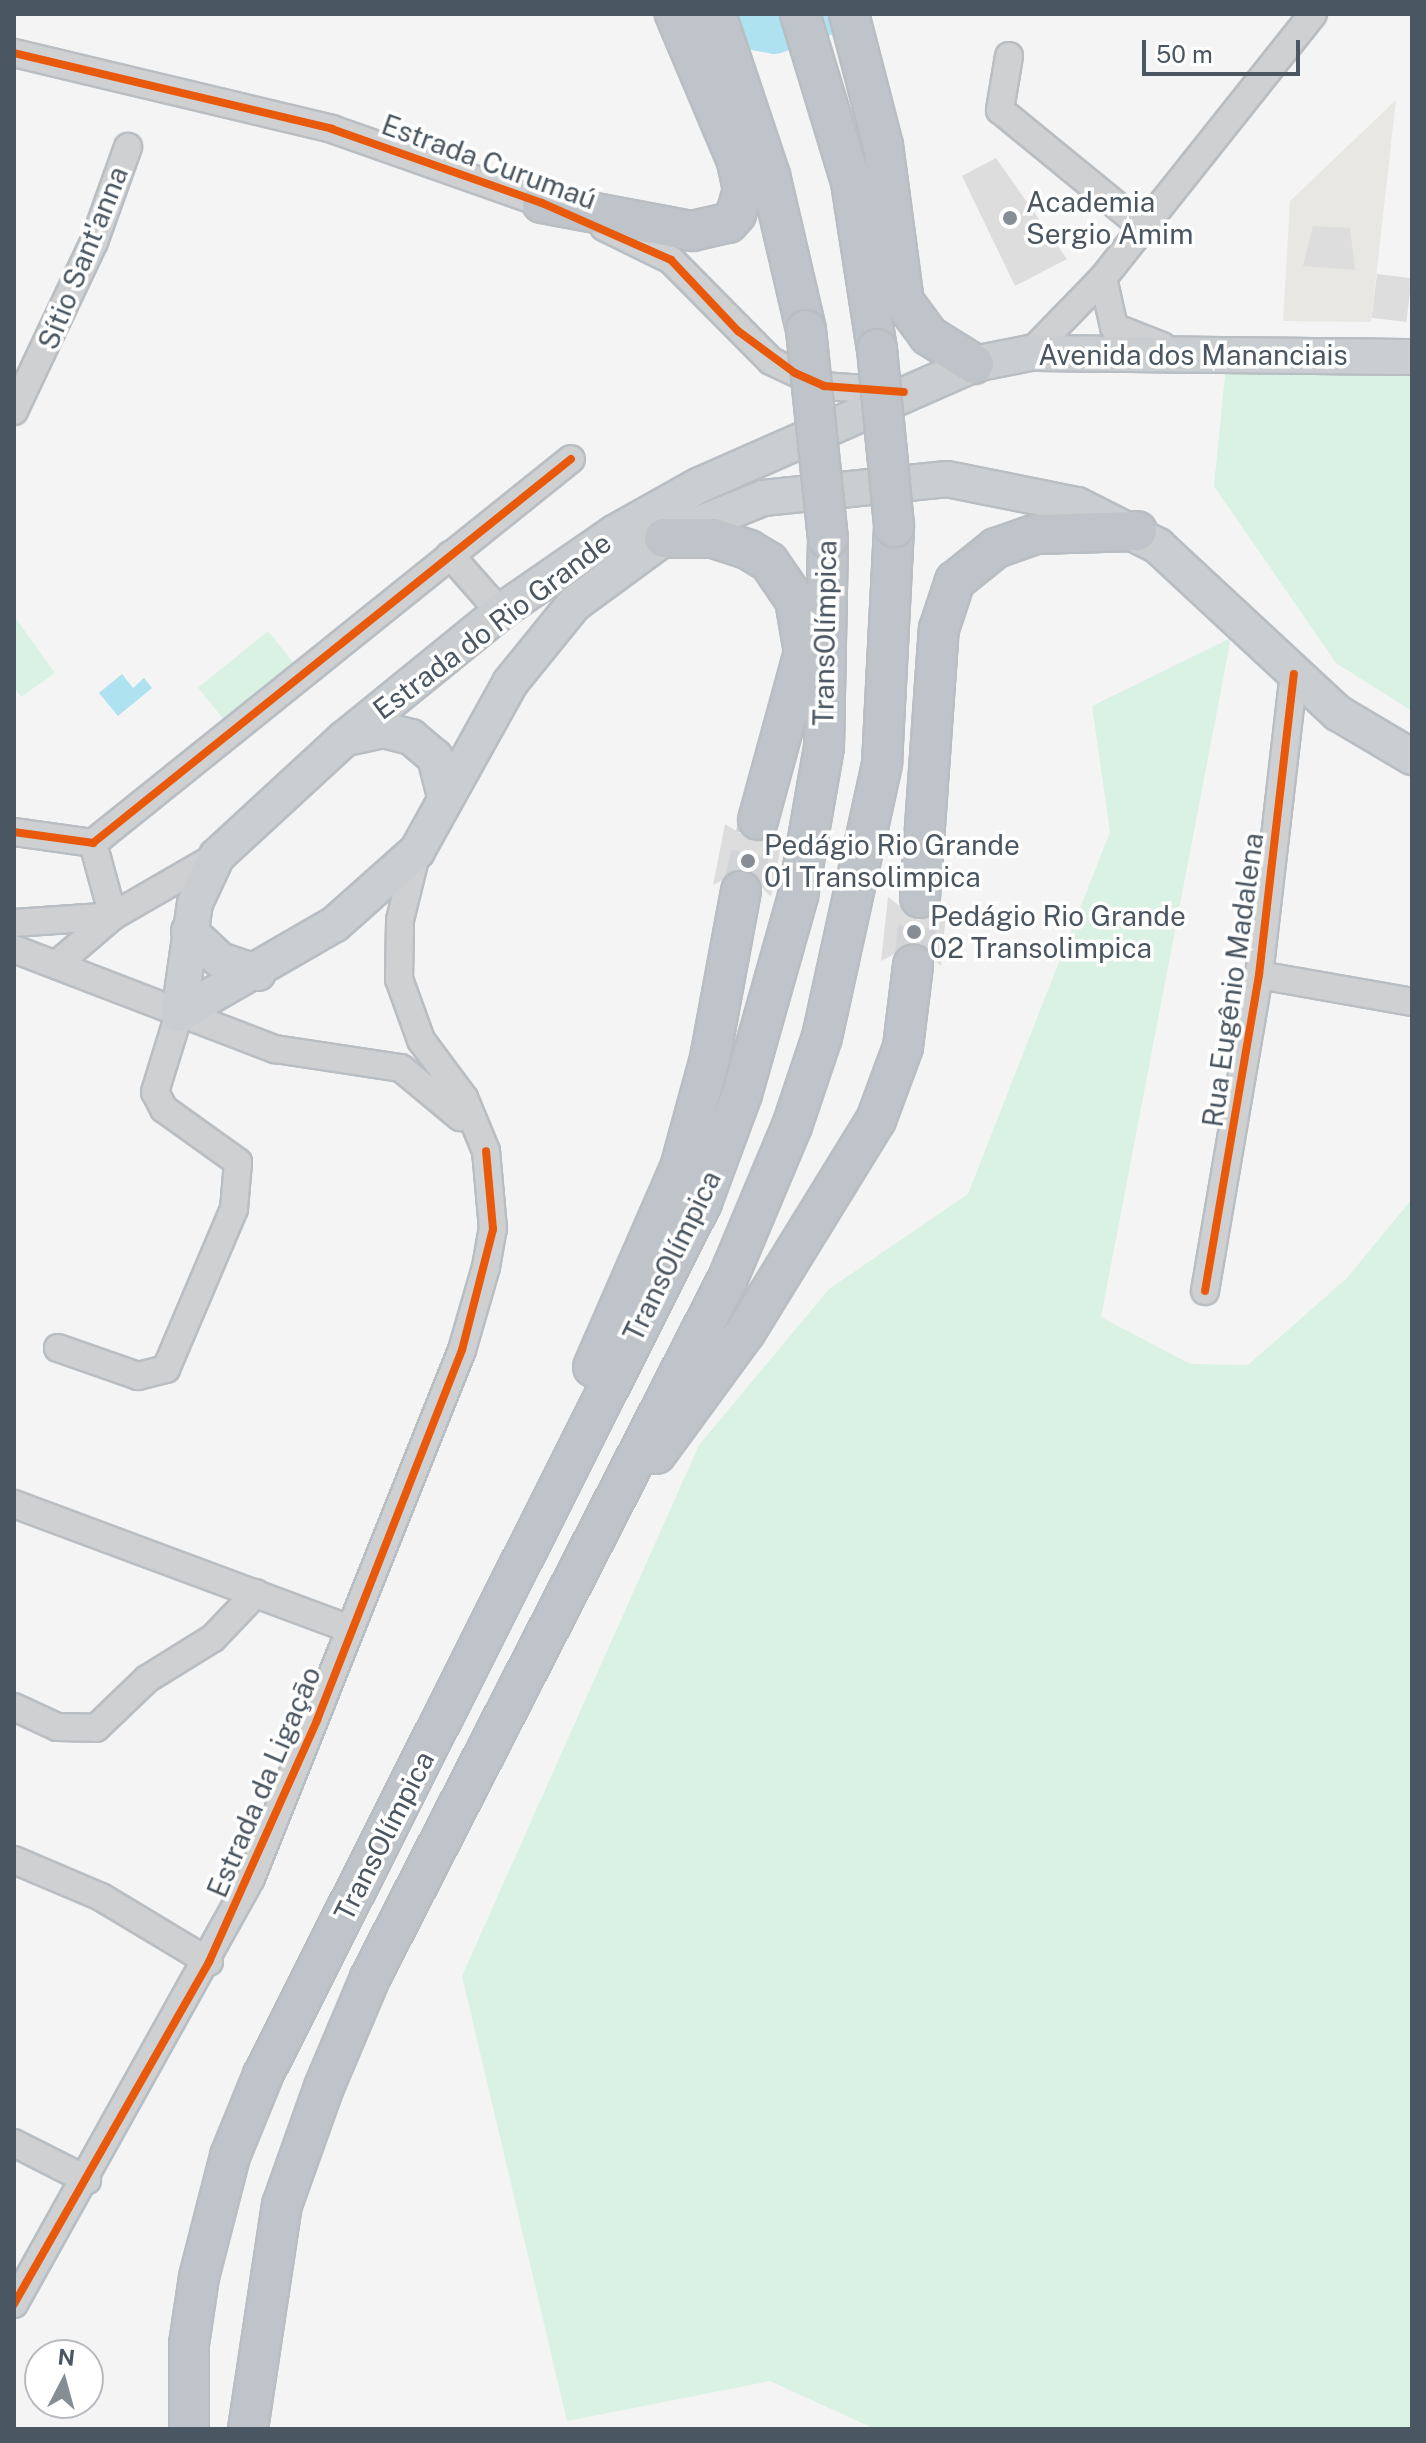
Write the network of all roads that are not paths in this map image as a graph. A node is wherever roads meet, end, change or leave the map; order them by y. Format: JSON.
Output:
{"nodes":[{"id":1,"x":675,"y":14,"type":"edge"},
{"id":2,"x":716,"y":14,"type":"edge"},
{"id":3,"x":800,"y":14,"type":"edge"},
{"id":4,"x":849,"y":14,"type":"edge"},
{"id":5,"x":1313,"y":14,"type":"edge"},
{"id":6,"x":14,"y":53,"type":"edge"},
{"id":7,"x":1009,"y":56,"type":"dead end"},
{"id":8,"x":128,"y":147,"type":"dead end"},
{"id":9,"x":542,"y":203,"type":"junction"},
{"id":10,"x":1143,"y":227,"type":"junction"},
{"id":11,"x":1103,"y":278,"type":"junction"},
{"id":12,"x":1177,"y":351,"type":"junction"},
{"id":13,"x":1030,"y":353,"type":"junction"},
{"id":14,"x":1412,"y":357,"type":"edge"},
{"id":15,"x":974,"y":364,"type":"junction"},
{"id":16,"x":904,"y":392,"type":"junction"},
{"id":17,"x":14,"y":411,"type":"edge"},
{"id":18,"x":571,"y":459,"type":"dead end"},
{"id":19,"x":1137,"y":531,"type":"junction"},
{"id":20,"x":664,"y":538,"type":"junction"},
{"id":21,"x":450,"y":555,"type":"junction"},
{"id":22,"x":500,"y":612,"type":"junction"},
{"id":23,"x":1301,"y":692,"type":"junction"},
{"id":24,"x":344,"y":739,"type":"junction"},
{"id":25,"x":1412,"y":757,"type":"edge"},
{"id":26,"x":445,"y":796,"type":"junction"},
{"id":27,"x":758,"y":820,"type":"tunnel mouth"},
{"id":28,"x":14,"y":832,"type":"edge"},
{"id":29,"x":93,"y":843,"type":"junction"},
{"id":30,"x":417,"y":851,"type":"junction"},
{"id":31,"x":217,"y":856,"type":"junction"},
{"id":32,"x":741,"y":891,"type":"tunnel mouth"},
{"id":33,"x":920,"y":898,"type":"tunnel mouth"},
{"id":34,"x":113,"y":916,"type":"junction"},
{"id":35,"x":14,"y":923,"type":"edge"},
{"id":36,"x":189,"y":931,"type":"junction"},
{"id":37,"x":14,"y":949,"type":"edge"},
{"id":38,"x":57,"y":964,"type":"junction"},
{"id":39,"x":913,"y":965,"type":"tunnel mouth"},
{"id":40,"x":258,"y":973,"type":"junction"},
{"id":41,"x":1259,"y":975,"type":"junction"},
{"id":42,"x":1412,"y":1002,"type":"edge"},
{"id":43,"x":179,"y":1014,"type":"junction"},
{"id":44,"x":486,"y":1151,"type":"junction"},
{"id":45,"x":1205,"y":1291,"type":"dead end"},
{"id":46,"x":58,"y":1348,"type":"dead end"},
{"id":47,"x":581,"y":1435,"type":"junction"},
{"id":48,"x":613,"y":1502,"type":"junction"},
{"id":49,"x":14,"y":1504,"type":"edge"},
{"id":50,"x":256,"y":1593,"type":"junction"},
{"id":51,"x":350,"y":1629,"type":"junction"},
{"id":52,"x":14,"y":1707,"type":"edge"},
{"id":53,"x":14,"y":1860,"type":"edge"},
{"id":54,"x":209,"y":1962,"type":"junction"},
{"id":55,"x":14,"y":2143,"type":"edge"},
{"id":56,"x":87,"y":2180,"type":"junction"},
{"id":57,"x":24,"y":2263,"type":"edge"},
{"id":58,"x":14,"y":2304,"type":"edge"},
{"id":59,"x":189,"y":2429,"type":"edge"},
{"id":60,"x":248,"y":2429,"type":"edge"}],
"edges":[{"from":1,"to":9,"type":"highway"},
{"from":2,"to":47,"type":"highway","name":"TransOlímpica","bridge":true},
{"from":3,"to":48,"type":"highway","name":"TransOlímpica","bridge":true},
{"from":4,"to":15,"type":"highway"},
{"from":5,"to":10,"type":"street"},
{"from":6,"to":9,"type":"street","name":"Estrada Curumaú"},
{"from":7,"to":10,"type":"street"},
{"from":8,"to":17,"type":"street","name":"Sítio Sant'anna"},
{"from":9,"to":16,"type":"street","name":"Estrada Curumaú"},
{"from":10,"to":11,"type":"street"},
{"from":11,"to":12,"type":"street"},
{"from":11,"to":13,"type":"street"},
{"from":12,"to":13,"type":"main road","name":"Avenida dos Mananciais"},
{"from":12,"to":14,"type":"main road","name":"Avenida dos Mananciais"},
{"from":13,"to":15,"type":"main road","name":"Avenida dos Mananciais"},
{"from":15,"to":16,"type":"main road","name":"Estrada do Rio Grande"},
{"from":16,"to":22,"type":"main road","name":"Estrada do Rio Grande"},
{"from":18,"to":21,"type":"street"},
{"from":19,"to":20,"type":"main road","name":"Estrada do Rio Grande"},
{"from":19,"to":23,"type":"main road","name":"Estrada do Rio Grande"},
{"from":19,"to":33,"type":"highway"},
{"from":20,"to":26,"type":"main road","name":"Estrada do Rio Grande"},
{"from":20,"to":27,"type":"highway"},
{"from":21,"to":22,"type":"street"},
{"from":21,"to":29,"type":"street"},
{"from":22,"to":24,"type":"main road","name":"Estrada do Rio Grande"},
{"from":23,"to":25,"type":"main road","name":"Estrada do Rio Grande"},
{"from":23,"to":41,"type":"street","name":"Rua Eugênio Madalena"},
{"from":24,"to":26,"type":"main road"},
{"from":24,"to":31,"type":"main road","name":"Estrada do Rio Grande"},
{"from":26,"to":30,"type":"main road","name":"Estrada do Rio Grande"},
{"from":28,"to":29,"type":"street"},
{"from":29,"to":34,"type":"street"},
{"from":30,"to":40,"type":"main road","name":"Estrada do Rio Grande"},
{"from":30,"to":44,"type":"street","name":"Estrada da Ligação"},
{"from":31,"to":34,"type":"street","name":"Estrada do Rio Grande"},
{"from":31,"to":36,"type":"main road","name":"Estrada do Rio Grande"},
{"from":32,"to":47,"type":"highway"},
{"from":34,"to":35,"type":"street","name":"Estrada do Rio Grande"},
{"from":34,"to":38,"type":"street"},
{"from":36,"to":40,"type":"main road"},
{"from":36,"to":43,"type":"main road","name":"Estrada do Rio Grande"},
{"from":37,"to":38,"type":"street"},
{"from":38,"to":43,"type":"street"},
{"from":39,"to":48,"type":"highway"},
{"from":40,"to":43,"type":"main road","name":"Estrada do Rio Grande"},
{"from":41,"to":42,"type":"street"},
{"from":41,"to":45,"type":"street","name":"Rua Eugênio Madalena"},
{"from":43,"to":44,"type":"street"},
{"from":43,"to":46,"type":"street"},
{"from":44,"to":51,"type":"street","name":"Estrada da Ligação"},
{"from":47,"to":59,"type":"highway","name":"TransOlímpica"},
{"from":48,"to":60,"type":"highway","name":"TransOlímpica"},
{"from":49,"to":50,"type":"street"},
{"from":50,"to":51,"type":"street"},
{"from":50,"to":52,"type":"street"},
{"from":51,"to":54,"type":"street","name":"Estrada da Ligação"},
{"from":53,"to":54,"type":"street"},
{"from":54,"to":56,"type":"street","name":"Estrada da Ligação"},
{"from":55,"to":56,"type":"street"},
{"from":56,"to":57,"type":"street","name":"Estrada da Ligação"},
{"from":57,"to":58,"type":"street","name":"Estrada da Ligação"}]}
